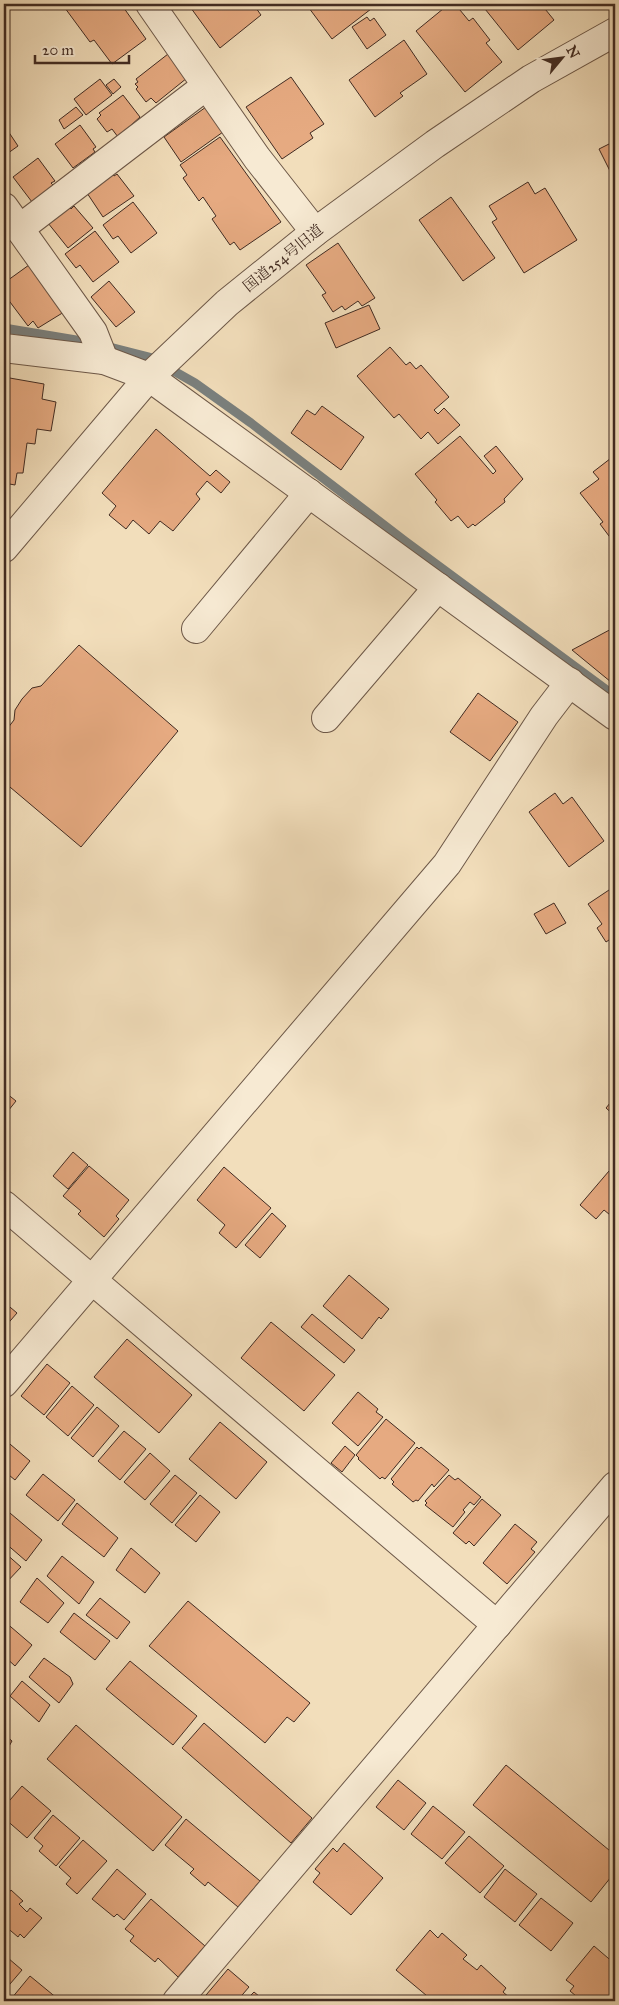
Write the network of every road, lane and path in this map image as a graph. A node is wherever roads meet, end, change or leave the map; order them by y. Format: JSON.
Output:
{"nodes":[{"id":1,"x":150,"y":4,"type":"edge"},
{"id":2,"x":615,"y":32,"type":"edge"},
{"id":3,"x":206,"y":86,"type":"junction"},
{"id":4,"x":4,"y":207,"type":"edge"},
{"id":5,"x":20,"y":229,"type":"junction"},
{"id":6,"x":315,"y":232,"type":"junction"},
{"id":7,"x":4,"y":348,"type":"edge"},
{"id":8,"x":104,"y":360,"type":"junction"},
{"id":9,"x":149,"y":377,"type":"junction"},
{"id":10,"x":309,"y":493,"type":"junction"},
{"id":11,"x":4,"y":548,"type":"edge"},
{"id":12,"x":438,"y":586,"type":"junction"},
{"id":13,"x":196,"y":629,"type":"dead end"},
{"id":14,"x":570,"y":682,"type":"junction"},
{"id":15,"x":615,"y":716,"type":"edge"},
{"id":16,"x":326,"y":718,"type":"dead end"},
{"id":17,"x":4,"y":1205,"type":"edge"},
{"id":18,"x":92,"y":1278,"type":"junction"},
{"id":19,"x":4,"y":1383,"type":"edge"},
{"id":20,"x":615,"y":1486,"type":"edge"},
{"id":21,"x":497,"y":1624,"type":"junction"},
{"id":22,"x":177,"y":2001,"type":"edge"}],
"edges":[{"from":1,"to":3,"type":"street"},
{"from":2,"to":6,"type":"street","name":"国道254号旧道"},
{"from":3,"to":5,"type":"street"},
{"from":3,"to":6,"type":"street"},
{"from":4,"to":5,"type":"street"},
{"from":5,"to":8,"type":"street"},
{"from":6,"to":9,"type":"street","name":"国道254号旧道"},
{"from":7,"to":8,"type":"street"},
{"from":8,"to":9,"type":"street"},
{"from":9,"to":10,"type":"street"},
{"from":9,"to":11,"type":"street","name":"国道254号旧道"},
{"from":10,"to":12,"type":"street"},
{"from":10,"to":13,"type":"street"},
{"from":12,"to":14,"type":"street"},
{"from":12,"to":16,"type":"street"},
{"from":14,"to":15,"type":"street"},
{"from":14,"to":18,"type":"street"},
{"from":17,"to":18,"type":"street"},
{"from":18,"to":19,"type":"street"},
{"from":18,"to":21,"type":"street"},
{"from":20,"to":21,"type":"street"},
{"from":21,"to":22,"type":"street"}]}
